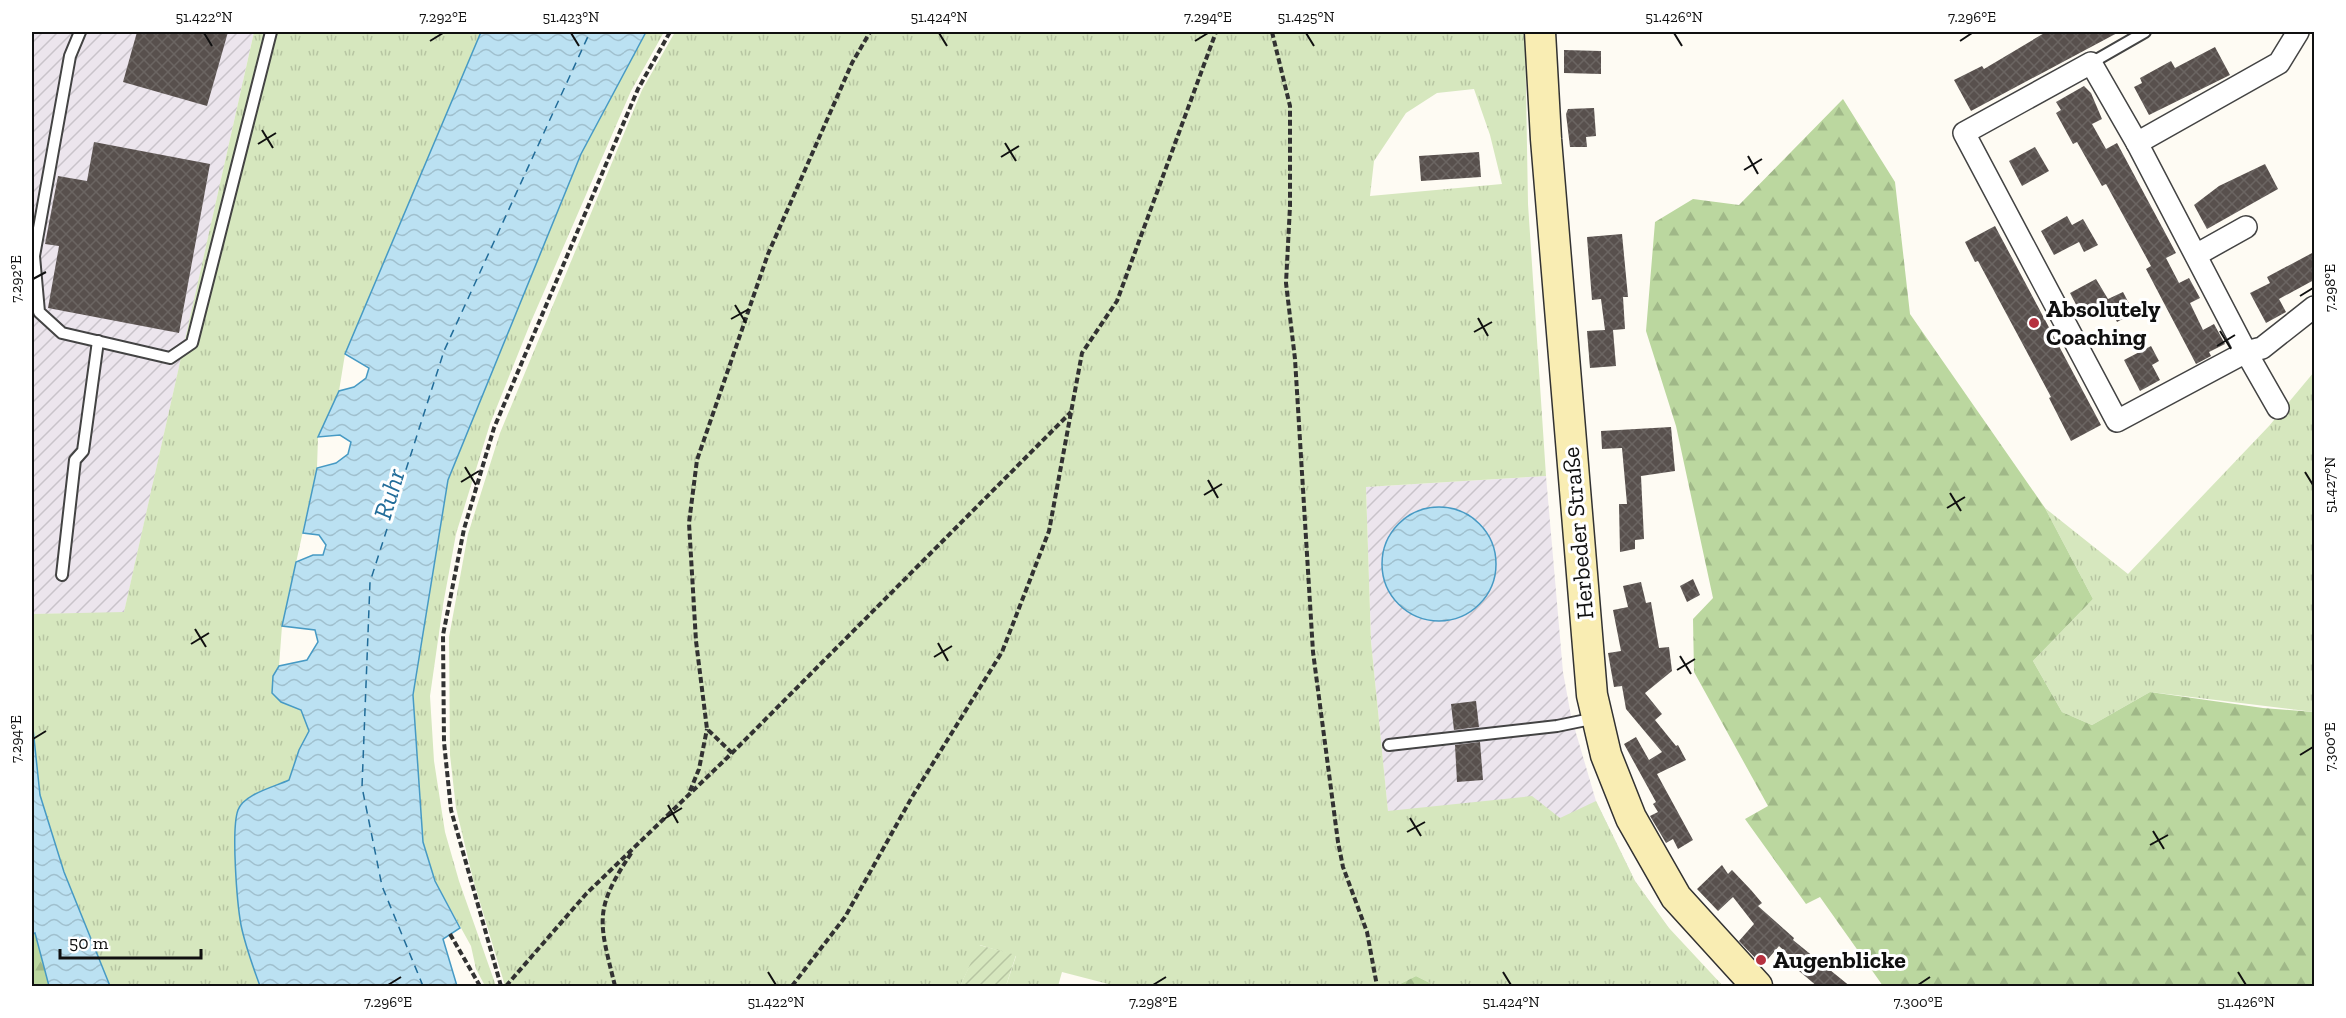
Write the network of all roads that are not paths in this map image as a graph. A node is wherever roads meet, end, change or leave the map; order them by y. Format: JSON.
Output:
{"nodes":[{"id":1,"x":80,"y":32,"type":"edge"},
{"id":2,"x":271,"y":32,"type":"edge"},
{"id":3,"x":1540,"y":32,"type":"edge"},
{"id":4,"x":2145,"y":32,"type":"edge"},
{"id":5,"x":2298,"y":32,"type":"edge"},
{"id":6,"x":2091,"y":63,"type":"junction"},
{"id":7,"x":2137,"y":142,"type":"junction"},
{"id":8,"x":2246,"y":227,"type":"dead end"},
{"id":9,"x":2196,"y":255,"type":"junction"},
{"id":10,"x":2314,"y":307,"type":"edge"},
{"id":11,"x":98,"y":342,"type":"junction"},
{"id":12,"x":2246,"y":352,"type":"junction"},
{"id":13,"x":2278,"y":408,"type":"dead end"},
{"id":14,"x":62,"y":576,"type":"dead end"},
{"id":15,"x":1597,"y":718,"type":"junction"},
{"id":16,"x":1389,"y":745,"type":"dead end"},
{"id":17,"x":1757,"y":987,"type":"edge"}],
"edges":[{"from":1,"to":11,"type":"lane"},
{"from":2,"to":11,"type":"lane"},
{"from":3,"to":15,"type":"main road","name":"Herbeder Straße"},
{"from":4,"to":6,"type":"lane"},
{"from":5,"to":7,"type":"street"},
{"from":6,"to":7,"type":"street"},
{"from":6,"to":12,"type":"street"},
{"from":7,"to":9,"type":"street"},
{"from":8,"to":9,"type":"street"},
{"from":9,"to":12,"type":"street"},
{"from":10,"to":12,"type":"street"},
{"from":11,"to":14,"type":"lane"},
{"from":12,"to":13,"type":"street"},
{"from":15,"to":16,"type":"lane"},
{"from":15,"to":17,"type":"main road","name":"Herbeder Straße"}]}
